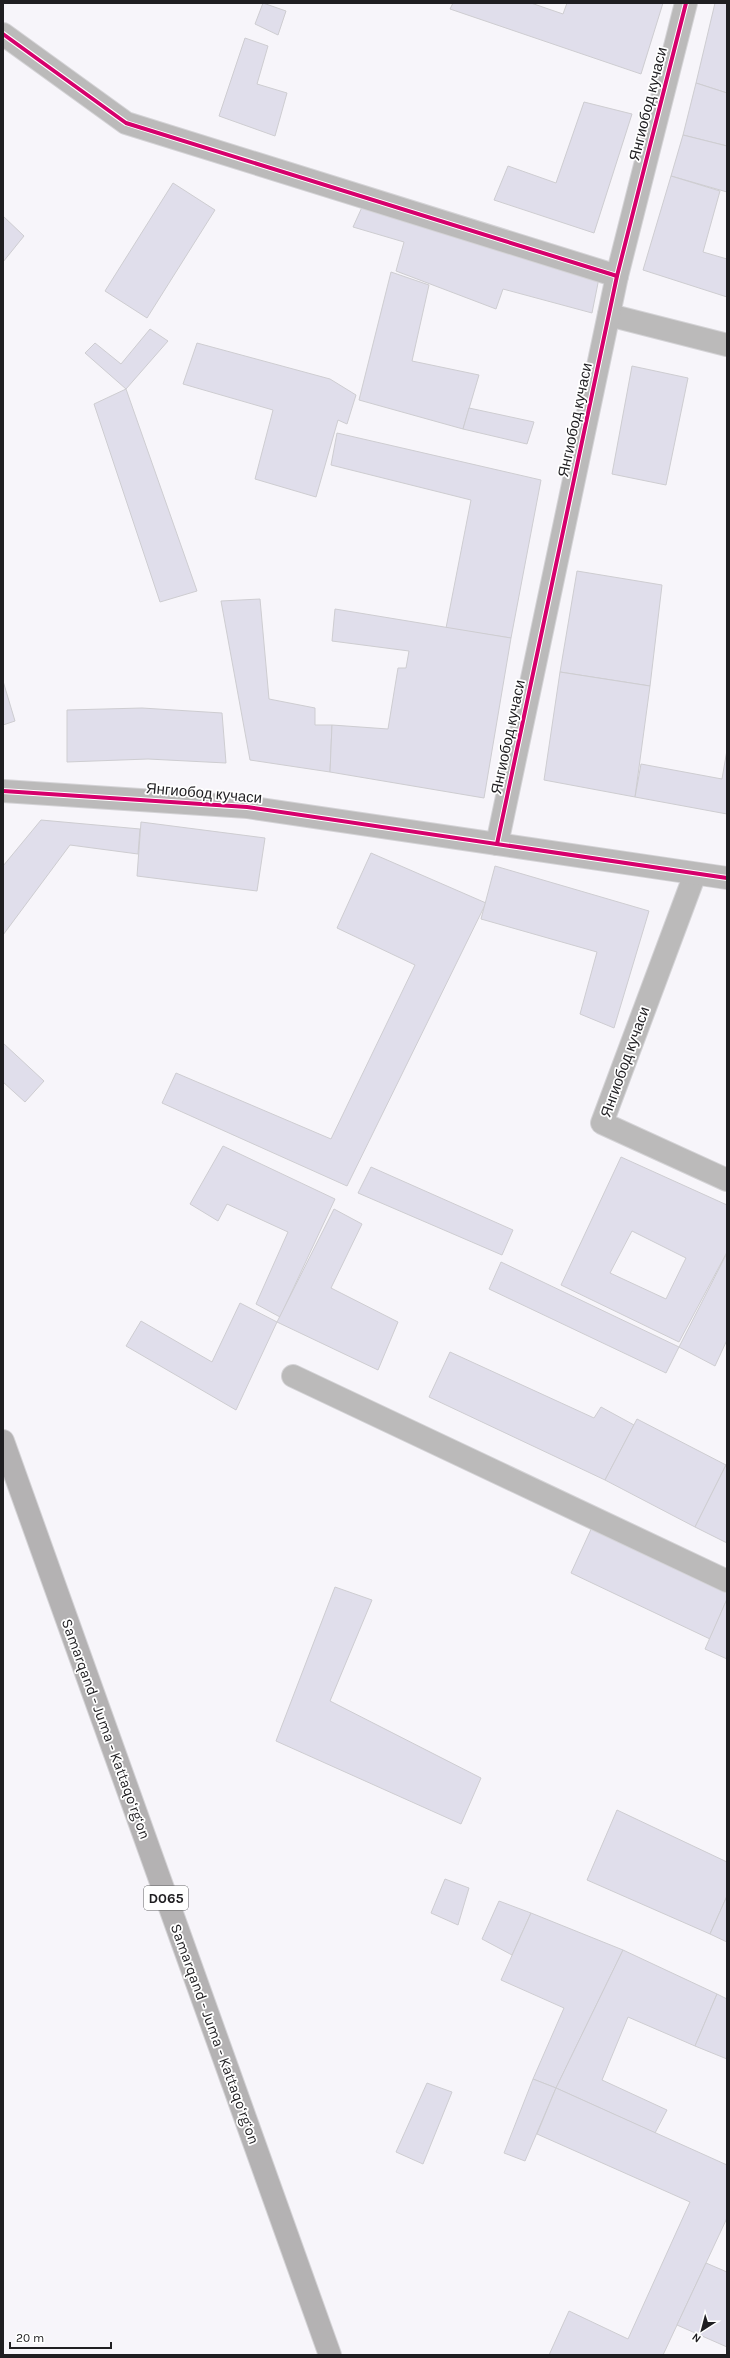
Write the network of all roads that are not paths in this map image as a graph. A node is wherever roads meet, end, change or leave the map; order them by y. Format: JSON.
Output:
{"nodes":[{"id":1,"x":686,"y":3,"type":"edge"},
{"id":2,"x":3,"y":34,"type":"edge"},
{"id":3,"x":617,"y":276,"type":"junction"},
{"id":4,"x":610,"y":314,"type":"junction"},
{"id":5,"x":727,"y":345,"type":"edge"},
{"id":6,"x":3,"y":791,"type":"edge"},
{"id":7,"x":497,"y":844,"type":"junction"},
{"id":8,"x":695,"y":874,"type":"junction"},
{"id":9,"x":727,"y":878,"type":"edge"},
{"id":10,"x":727,"y":1180,"type":"edge"},
{"id":11,"x":293,"y":1376,"type":"dead end"},
{"id":12,"x":3,"y":1441,"type":"edge"},
{"id":13,"x":727,"y":1581,"type":"edge"},
{"id":14,"x":330,"y":2355,"type":"edge"}],
"edges":[{"from":1,"to":3,"type":"street","name":"Янгиобод кучаси"},
{"from":2,"to":3,"type":"street"},
{"from":3,"to":4,"type":"street","name":"Янгиобод кучаси"},
{"from":4,"to":5,"type":"street"},
{"from":4,"to":7,"type":"street","name":"Янгиобод кучаси"},
{"from":6,"to":7,"type":"street","name":"Янгиобод кучаси"},
{"from":7,"to":8,"type":"street","name":"Янгиобод кучаси"},
{"from":8,"to":9,"type":"street","name":"Янгиобод кучаси"},
{"from":8,"to":10,"type":"street","name":"Янгиобод кучаси"},
{"from":11,"to":13,"type":"street"},
{"from":12,"to":14,"type":"main road","name":"Samarqand - Juma - Kattaqo‘rg‘on","number":"D065"}]}
